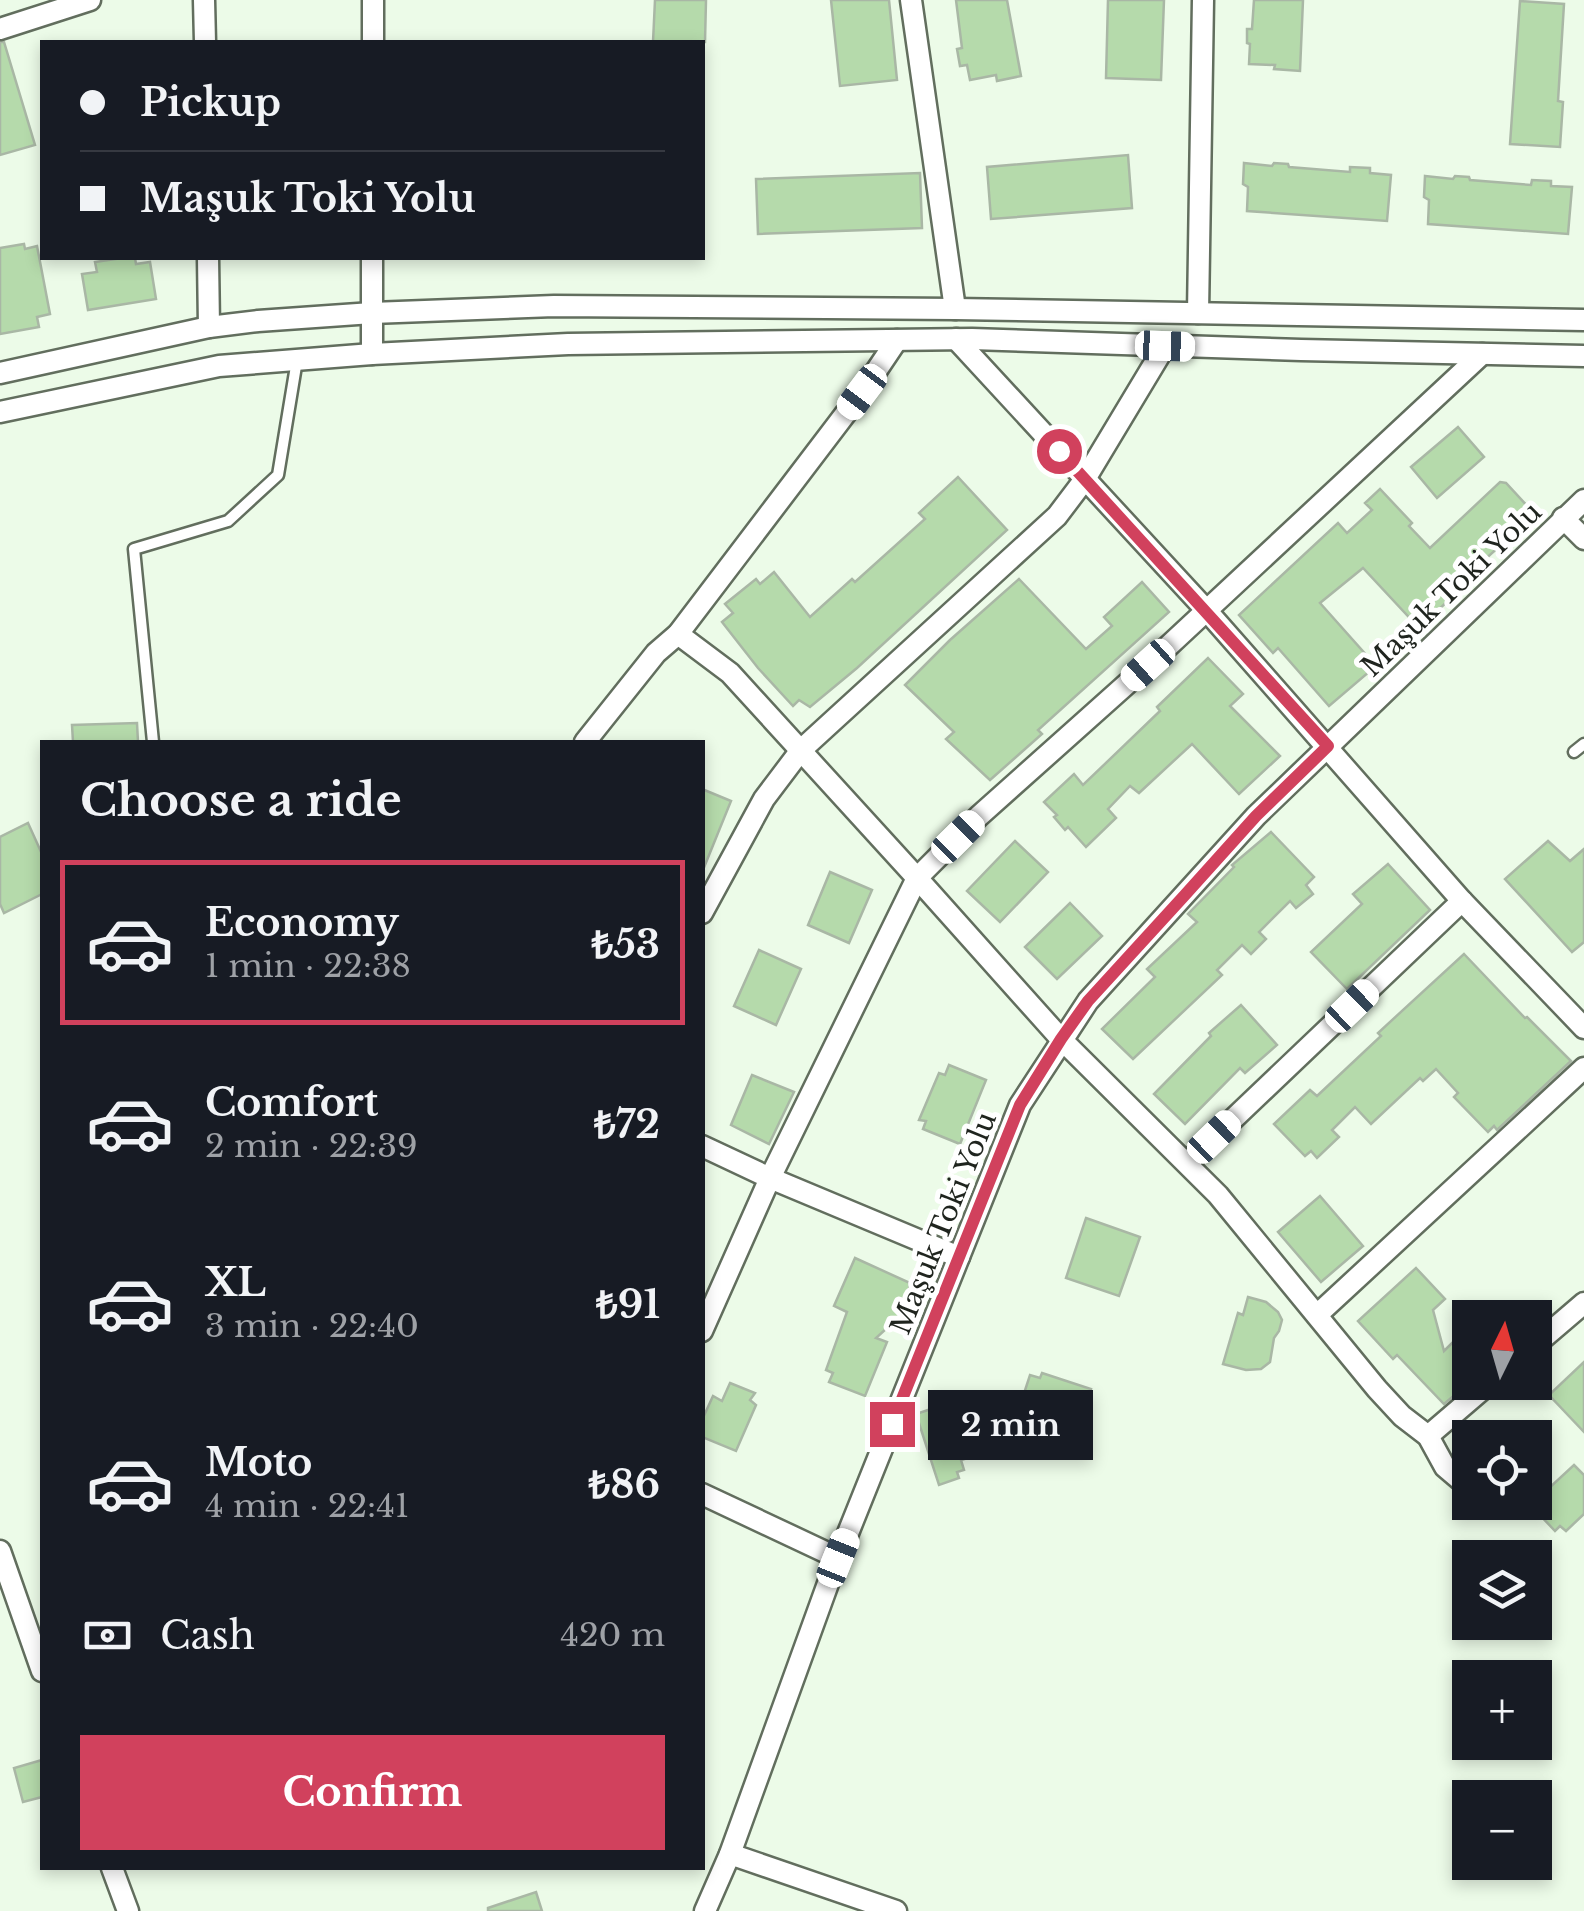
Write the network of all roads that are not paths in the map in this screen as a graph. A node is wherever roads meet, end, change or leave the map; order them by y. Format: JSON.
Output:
{"nodes":[{"id":1,"x":204,"y":0,"type":"edge"},
{"id":2,"x":374,"y":0,"type":"edge"},
{"id":3,"x":910,"y":0,"type":"edge"},
{"id":4,"x":1203,"y":0,"type":"edge"},
{"id":5,"x":78,"y":2,"type":"edge"},
{"id":6,"x":0,"y":29,"type":"edge"},
{"id":7,"x":205,"y":40,"type":"edge"},
{"id":8,"x":373,"y":40,"type":"edge"},
{"id":9,"x":208,"y":260,"type":"edge"},
{"id":10,"x":372,"y":260,"type":"edge"},
{"id":11,"x":955,"y":308,"type":"junction"},
{"id":12,"x":372,"y":313,"type":"junction"},
{"id":13,"x":1198,"y":313,"type":"junction"},
{"id":14,"x":1584,"y":320,"type":"edge"},
{"id":15,"x":208,"y":327,"type":"junction"},
{"id":16,"x":956,"y":339,"type":"junction"},
{"id":17,"x":897,"y":340,"type":"junction"},
{"id":18,"x":1165,"y":346,"type":"junction"},
{"id":19,"x":372,"y":354,"type":"junction"},
{"id":20,"x":1482,"y":354,"type":"junction"},
{"id":21,"x":1584,"y":356,"type":"edge"},
{"id":22,"x":297,"y":360,"type":"junction"},
{"id":23,"x":0,"y":373,"type":"edge"},
{"id":24,"x":0,"y":412,"type":"edge"},
{"id":25,"x":1085,"y":480,"type":"junction"},
{"id":26,"x":1584,"y":500,"type":"edge"},
{"id":27,"x":1563,"y":518,"type":"junction"},
{"id":28,"x":1584,"y":539,"type":"edge"},
{"id":29,"x":1207,"y":611,"type":"junction"},
{"id":30,"x":678,"y":634,"type":"junction"},
{"id":31,"x":153,"y":740,"type":"edge"},
{"id":32,"x":587,"y":740,"type":"edge"},
{"id":33,"x":1328,"y":746,"type":"junction"},
{"id":34,"x":801,"y":750,"type":"junction"},
{"id":35,"x":918,"y":878,"type":"junction"},
{"id":36,"x":1462,"y":901,"type":"junction"},
{"id":37,"x":705,"y":907,"type":"edge"},
{"id":38,"x":1584,"y":1028,"type":"edge"},
{"id":39,"x":1061,"y":1039,"type":"junction"},
{"id":40,"x":1584,"y":1068,"type":"edge"},
{"id":41,"x":705,"y":1147,"type":"edge"},
{"id":42,"x":1187,"y":1163,"type":"junction"},
{"id":43,"x":770,"y":1178,"type":"junction"},
{"id":44,"x":959,"y":1257,"type":"junction"},
{"id":45,"x":1584,"y":1303,"type":"edge"},
{"id":46,"x":1317,"y":1316,"type":"junction"},
{"id":47,"x":705,"y":1324,"type":"edge"},
{"id":48,"x":1552,"y":1330,"type":"edge"},
{"id":49,"x":1470,"y":1400,"type":"edge"},
{"id":50,"x":1428,"y":1436,"type":"junction"},
{"id":51,"x":1452,"y":1473,"type":"edge"},
{"id":52,"x":705,"y":1495,"type":"edge"},
{"id":53,"x":838,"y":1558,"type":"junction"},
{"id":54,"x":2,"y":1563,"type":"edge"},
{"id":55,"x":40,"y":1666,"type":"edge"},
{"id":56,"x":730,"y":1854,"type":"junction"},
{"id":57,"x":113,"y":1870,"type":"edge"},
{"id":58,"x":891,"y":1910,"type":"edge"},
{"id":59,"x":128,"y":1911,"type":"edge"},
{"id":60,"x":706,"y":1911,"type":"edge"}],
"edges":[{"from":1,"to":7,"type":"street"},
{"from":2,"to":8,"type":"street"},
{"from":3,"to":11,"type":"street"},
{"from":4,"to":13,"type":"street"},
{"from":5,"to":6,"type":"street"},
{"from":9,"to":15,"type":"street"},
{"from":10,"to":12,"type":"street"},
{"from":11,"to":12,"type":"street"},
{"from":11,"to":13,"type":"street"},
{"from":12,"to":15,"type":"street"},
{"from":12,"to":19,"type":"street"},
{"from":13,"to":14,"type":"street"},
{"from":15,"to":23,"type":"street"},
{"from":16,"to":17,"type":"street"},
{"from":16,"to":18,"type":"street"},
{"from":16,"to":25,"type":"street"},
{"from":17,"to":19,"type":"street"},
{"from":17,"to":30,"type":"street"},
{"from":18,"to":20,"type":"street"},
{"from":18,"to":25,"type":"street"},
{"from":19,"to":22,"type":"street"},
{"from":20,"to":21,"type":"street"},
{"from":20,"to":29,"type":"street"},
{"from":22,"to":24,"type":"street"},
{"from":22,"to":31,"type":"lane"},
{"from":25,"to":29,"type":"street"},
{"from":25,"to":34,"type":"street"},
{"from":26,"to":27,"type":"street","name":"Maşuk Toki Yolu"},
{"from":27,"to":28,"type":"street"},
{"from":27,"to":33,"type":"street","name":"Maşuk Toki Yolu"},
{"from":29,"to":33,"type":"street"},
{"from":29,"to":35,"type":"street"},
{"from":30,"to":32,"type":"street"},
{"from":30,"to":34,"type":"street"},
{"from":33,"to":36,"type":"street"},
{"from":33,"to":39,"type":"street","name":"Maşuk Toki Yolu"},
{"from":34,"to":35,"type":"street"},
{"from":34,"to":37,"type":"street"},
{"from":35,"to":39,"type":"street"},
{"from":35,"to":43,"type":"street"},
{"from":36,"to":38,"type":"street"},
{"from":36,"to":42,"type":"street"},
{"from":39,"to":42,"type":"street"},
{"from":39,"to":44,"type":"street","name":"Maşuk Toki Yolu"},
{"from":40,"to":46,"type":"street"},
{"from":41,"to":43,"type":"street"},
{"from":42,"to":46,"type":"street"},
{"from":43,"to":44,"type":"street"},
{"from":43,"to":47,"type":"street"},
{"from":44,"to":53,"type":"street","name":"Maşuk Toki Yolu"},
{"from":45,"to":48,"type":"street"},
{"from":46,"to":50,"type":"street"},
{"from":49,"to":50,"type":"street"},
{"from":50,"to":51,"type":"street"},
{"from":52,"to":53,"type":"street"},
{"from":53,"to":56,"type":"street","name":"Maşuk Toki Yolu"},
{"from":54,"to":55,"type":"street"},
{"from":56,"to":58,"type":"street"},
{"from":56,"to":60,"type":"street","name":"Maşuk Toki Yolu"},
{"from":57,"to":59,"type":"street"}]}
